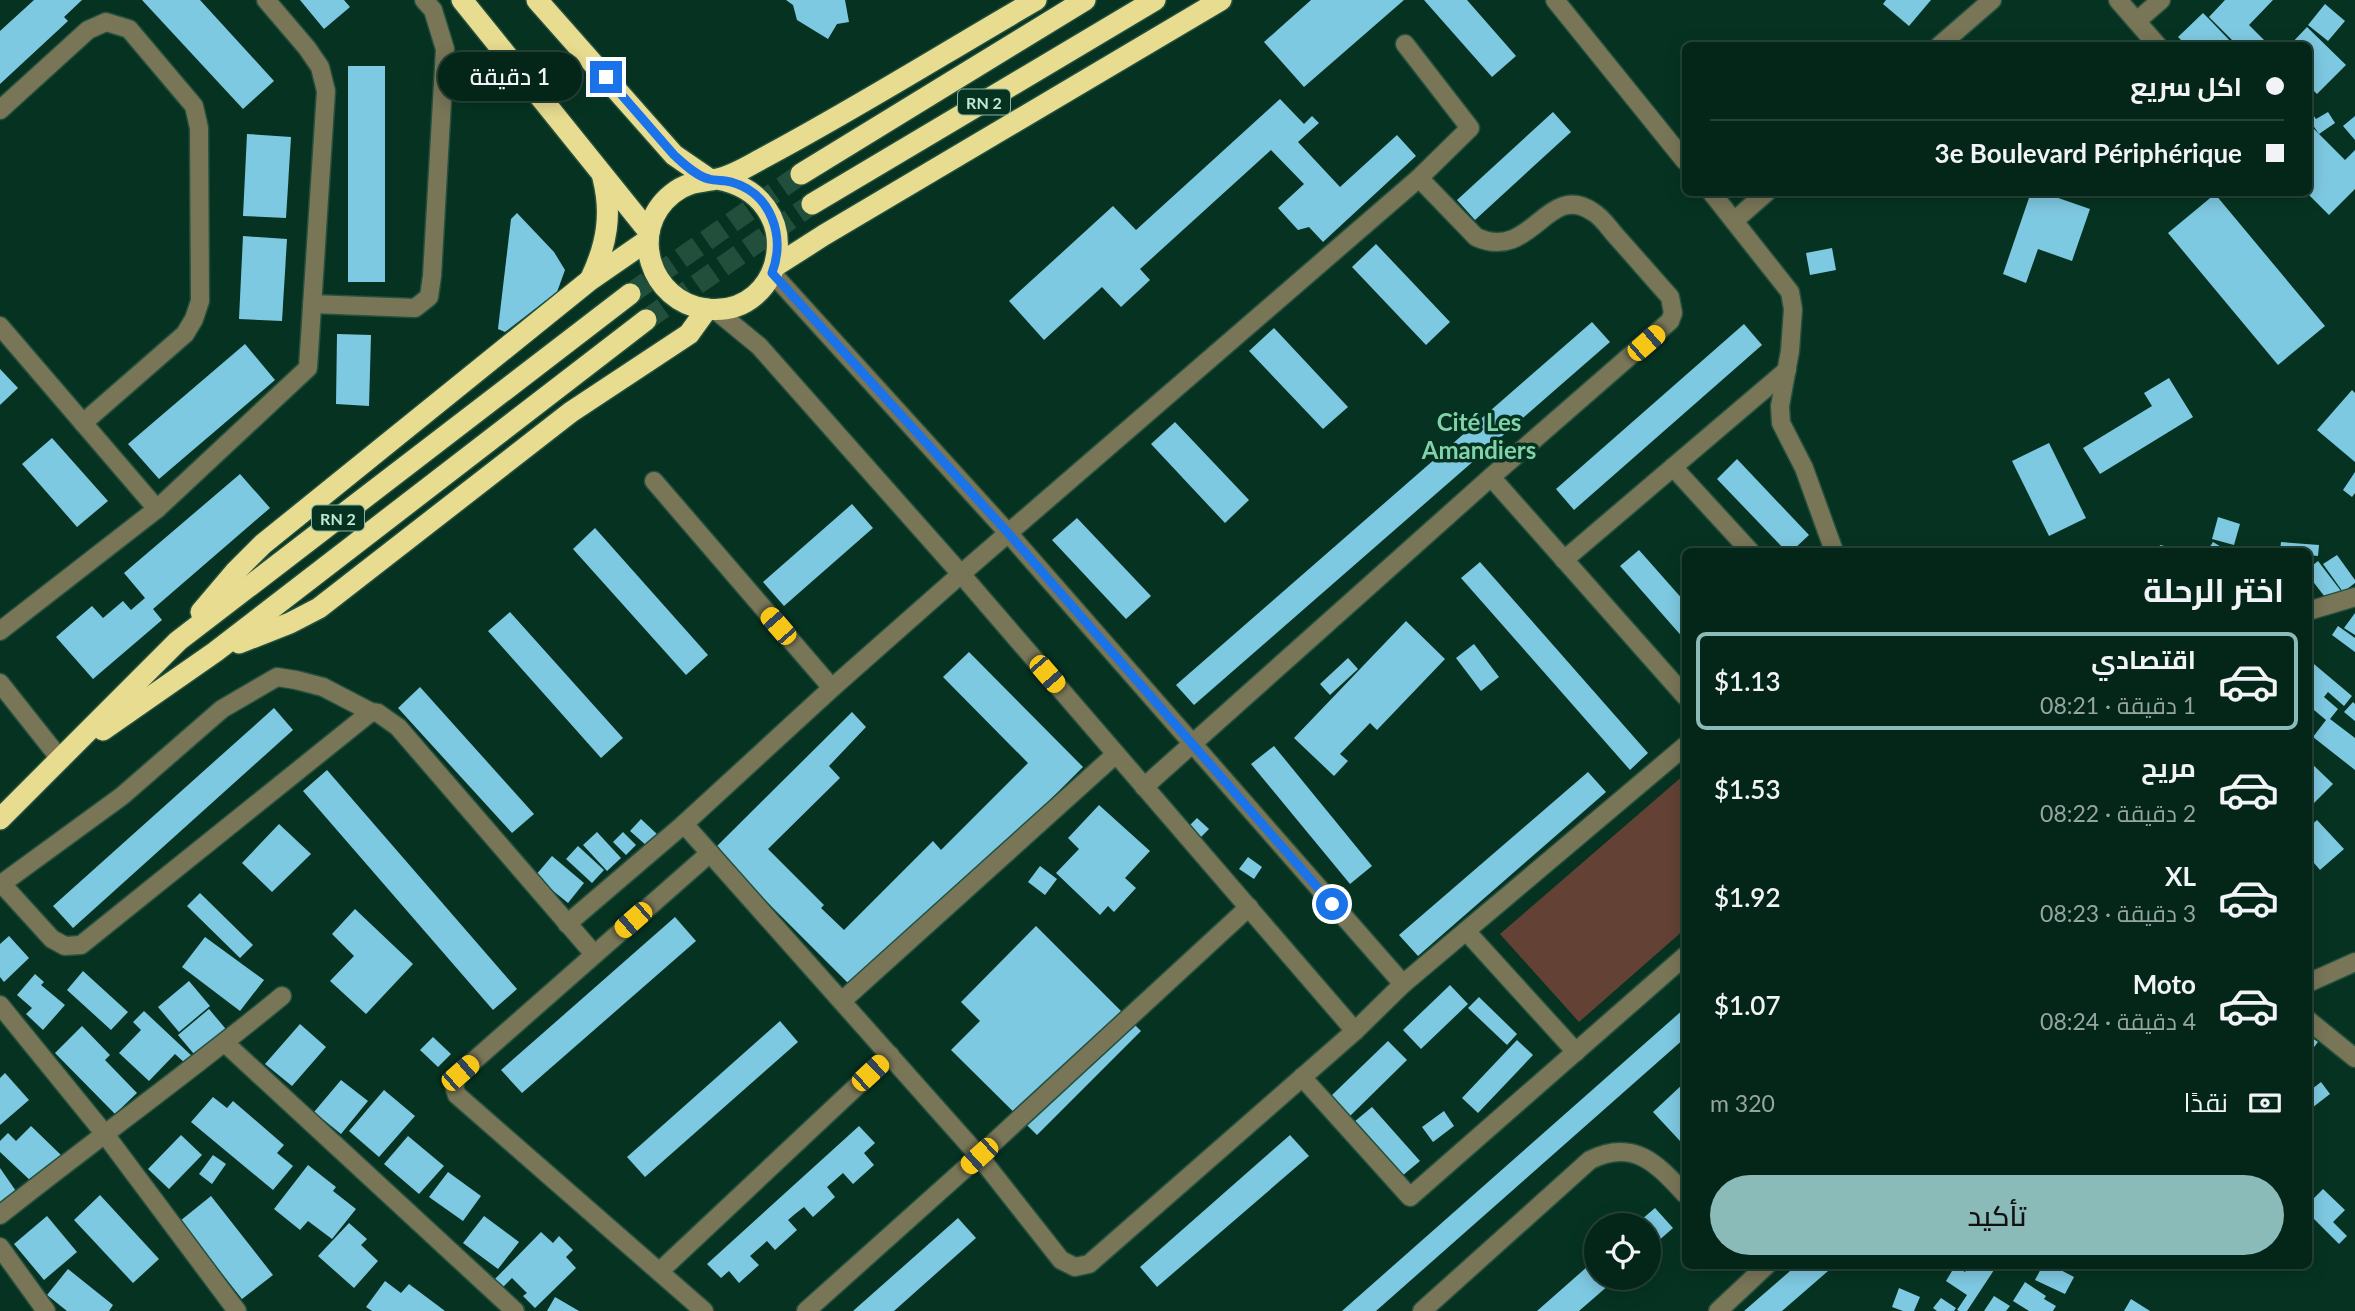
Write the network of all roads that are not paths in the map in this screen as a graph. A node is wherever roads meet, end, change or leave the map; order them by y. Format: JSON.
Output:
{"nodes":[{"id":1,"x":267,"y":0,"type":"edge"},
{"id":2,"x":424,"y":0,"type":"edge"},
{"id":3,"x":462,"y":0,"type":"edge"},
{"id":4,"x":537,"y":0,"type":"edge"},
{"id":5,"x":1036,"y":0,"type":"edge"},
{"id":6,"x":1084,"y":0,"type":"edge"},
{"id":7,"x":1155,"y":0,"type":"edge"},
{"id":8,"x":1220,"y":0,"type":"edge"},
{"id":9,"x":1555,"y":0,"type":"edge"},
{"id":10,"x":1992,"y":0,"type":"edge"},
{"id":11,"x":2118,"y":0,"type":"edge"},
{"id":12,"x":2161,"y":0,"type":"edge"},
{"id":13,"x":2138,"y":20,"type":"junction"},
{"id":14,"x":1944,"y":42,"type":"edge"},
{"id":15,"x":2155,"y":42,"type":"edge"},
{"id":16,"x":1405,"y":44,"type":"dead end"},
{"id":17,"x":0,"y":110,"type":"edge"},
{"id":18,"x":674,"y":155,"type":"junction"},
{"id":19,"x":768,"y":155,"type":"junction"},
{"id":20,"x":1682,"y":156,"type":"edge"},
{"id":21,"x":601,"y":172,"type":"junction"},
{"id":22,"x":802,"y":174,"type":"tunnel mouth"},
{"id":23,"x":1419,"y":178,"type":"junction"},
{"id":24,"x":713,"y":179,"type":"junction"},
{"id":25,"x":1714,"y":196,"type":"edge"},
{"id":26,"x":1762,"y":196,"type":"edge"},
{"id":27,"x":812,"y":204,"type":"tunnel mouth"},
{"id":28,"x":1734,"y":220,"type":"junction"},
{"id":29,"x":648,"y":236,"type":"junction"},
{"id":30,"x":773,"y":270,"type":"junction"},
{"id":31,"x":590,"y":280,"type":"junction"},
{"id":32,"x":630,"y":294,"type":"tunnel mouth"},
{"id":33,"x":312,"y":304,"type":"junction"},
{"id":34,"x":710,"y":309,"type":"junction"},
{"id":35,"x":646,"y":320,"type":"tunnel mouth"},
{"id":36,"x":0,"y":326,"type":"edge"},
{"id":37,"x":1787,"y":370,"type":"junction"},
{"id":38,"x":83,"y":423,"type":"junction"},
{"id":39,"x":1673,"y":467,"type":"junction"},
{"id":40,"x":1491,"y":477,"type":"junction"},
{"id":41,"x":654,"y":481,"type":"dead end"},
{"id":42,"x":157,"y":509,"type":"junction"},
{"id":43,"x":1009,"y":534,"type":"junction"},
{"id":44,"x":1747,"y":548,"type":"edge"},
{"id":45,"x":1833,"y":548,"type":"edge"},
{"id":46,"x":1564,"y":560,"type":"junction"},
{"id":47,"x":961,"y":574,"type":"junction"},
{"id":48,"x":2355,"y":597,"type":"edge"},
{"id":49,"x":2312,"y":610,"type":"edge"},
{"id":50,"x":0,"y":631,"type":"edge"},
{"id":51,"x":178,"y":641,"type":"junction"},
{"id":52,"x":215,"y":652,"type":"junction"},
{"id":53,"x":0,"y":683,"type":"edge"},
{"id":54,"x":832,"y":688,"type":"junction"},
{"id":55,"x":1682,"y":693,"type":"edge"},
{"id":56,"x":371,"y":712,"type":"junction"},
{"id":57,"x":1192,"y":743,"type":"junction"},
{"id":58,"x":1682,"y":749,"type":"edge"},
{"id":59,"x":1116,"y":754,"type":"junction"},
{"id":60,"x":61,"y":760,"type":"junction"},
{"id":61,"x":1144,"y":787,"type":"junction"},
{"id":62,"x":0,"y":819,"type":"edge"},
{"id":63,"x":684,"y":824,"type":"junction"},
{"id":64,"x":710,"y":853,"type":"junction"},
{"id":65,"x":1,"y":885,"type":"edge"},
{"id":66,"x":1249,"y":908,"type":"junction"},
{"id":67,"x":567,"y":924,"type":"junction"},
{"id":68,"x":1466,"y":930,"type":"junction"},
{"id":69,"x":594,"y":954,"type":"junction"},
{"id":70,"x":1682,"y":959,"type":"edge"},
{"id":71,"x":2355,"y":962,"type":"edge"},
{"id":72,"x":2312,"y":981,"type":"edge"},
{"id":73,"x":1403,"y":984,"type":"junction"},
{"id":74,"x":282,"y":996,"type":"dead end"},
{"id":75,"x":842,"y":1001,"type":"junction"},
{"id":76,"x":0,"y":1005,"type":"edge"},
{"id":77,"x":2312,"y":1023,"type":"edge"},
{"id":78,"x":1355,"y":1031,"type":"junction"},
{"id":79,"x":225,"y":1043,"type":"junction"},
{"id":80,"x":1576,"y":1052,"type":"junction"},
{"id":81,"x":890,"y":1055,"type":"junction"},
{"id":82,"x":2355,"y":1058,"type":"edge"},
{"id":83,"x":1302,"y":1077,"type":"junction"},
{"id":84,"x":104,"y":1133,"type":"junction"},
{"id":85,"x":979,"y":1156,"type":"junction"},
{"id":86,"x":1682,"y":1191,"type":"edge"},
{"id":87,"x":0,"y":1215,"type":"edge"},
{"id":88,"x":0,"y":1247,"type":"edge"},
{"id":89,"x":1758,"y":1269,"type":"edge"},
{"id":90,"x":660,"y":1271,"type":"junction"},
{"id":91,"x":46,"y":1311,"type":"edge"},
{"id":92,"x":237,"y":1311,"type":"edge"},
{"id":93,"x":515,"y":1311,"type":"edge"},
{"id":94,"x":704,"y":1311,"type":"edge"},
{"id":95,"x":806,"y":1311,"type":"edge"},
{"id":96,"x":1422,"y":1311,"type":"edge"},
{"id":97,"x":1718,"y":1311,"type":"edge"}],
"edges":[{"from":1,"to":33,"type":"street"},
{"from":2,"to":33,"type":"street"},
{"from":3,"to":21,"type":"highway"},
{"from":4,"to":18,"type":"highway"},
{"from":5,"to":19,"type":"highway"},
{"from":6,"to":22,"type":"highway","number":"RN 2"},
{"from":7,"to":27,"type":"highway","number":"RN 2"},
{"from":8,"to":30,"type":"highway"},
{"from":9,"to":20,"type":"street"},
{"from":10,"to":14,"type":"street"},
{"from":11,"to":13,"type":"street"},
{"from":12,"to":13,"type":"street"},
{"from":13,"to":15,"type":"street"},
{"from":16,"to":23,"type":"street"},
{"from":17,"to":38,"type":"street"},
{"from":18,"to":19,"type":"highway"},
{"from":18,"to":24,"type":"highway"},
{"from":19,"to":24,"type":"highway"},
{"from":21,"to":29,"type":"highway"},
{"from":21,"to":31,"type":"highway"},
{"from":23,"to":40,"type":"street"},
{"from":23,"to":43,"type":"street"},
{"from":24,"to":29,"type":"highway"},
{"from":24,"to":30,"type":"highway"},
{"from":25,"to":28,"type":"street"},
{"from":26,"to":28,"type":"street"},
{"from":28,"to":37,"type":"street"},
{"from":29,"to":31,"type":"highway"},
{"from":29,"to":34,"type":"highway"},
{"from":30,"to":34,"type":"highway"},
{"from":30,"to":43,"type":"street"},
{"from":31,"to":51,"type":"highway"},
{"from":32,"to":51,"type":"highway","number":"RN 2"},
{"from":33,"to":42,"type":"street"},
{"from":34,"to":47,"type":"street"},
{"from":34,"to":52,"type":"highway"},
{"from":35,"to":52,"type":"highway","number":"RN 2"},
{"from":36,"to":38,"type":"street"},
{"from":37,"to":39,"type":"street"},
{"from":37,"to":45,"type":"street"},
{"from":38,"to":42,"type":"street"},
{"from":39,"to":44,"type":"street"},
{"from":39,"to":46,"type":"street"},
{"from":40,"to":46,"type":"street"},
{"from":40,"to":57,"type":"street"},
{"from":41,"to":54,"type":"street"},
{"from":42,"to":50,"type":"street"},
{"from":43,"to":47,"type":"street"},
{"from":43,"to":57,"type":"street"},
{"from":46,"to":55,"type":"street"},
{"from":47,"to":54,"type":"street"},
{"from":47,"to":59,"type":"street"},
{"from":48,"to":49,"type":"street"},
{"from":51,"to":60,"type":"highway","number":"RN 2"},
{"from":52,"to":60,"type":"highway","number":"RN 2"},
{"from":53,"to":60,"type":"street"},
{"from":54,"to":63,"type":"street"},
{"from":56,"to":65,"type":"street"},
{"from":56,"to":65,"type":"street"},
{"from":56,"to":67,"type":"street"},
{"from":57,"to":61,"type":"street"},
{"from":57,"to":73,"type":"street"},
{"from":58,"to":68,"type":"street"},
{"from":59,"to":61,"type":"street"},
{"from":59,"to":75,"type":"street"},
{"from":60,"to":62,"type":"highway","number":"RN 2"},
{"from":61,"to":66,"type":"street"},
{"from":63,"to":64,"type":"street"},
{"from":63,"to":67,"type":"street"},
{"from":64,"to":69,"type":"street"},
{"from":64,"to":75,"type":"street"},
{"from":66,"to":78,"type":"street"},
{"from":66,"to":85,"type":"street"},
{"from":67,"to":69,"type":"street"},
{"from":68,"to":73,"type":"street"},
{"from":68,"to":80,"type":"street"},
{"from":69,"to":90,"type":"street"},
{"from":70,"to":80,"type":"street"},
{"from":71,"to":72,"type":"street"},
{"from":73,"to":78,"type":"street"},
{"from":74,"to":79,"type":"street"},
{"from":75,"to":81,"type":"street"},
{"from":76,"to":84,"type":"street"},
{"from":77,"to":82,"type":"street"},
{"from":78,"to":83,"type":"street"},
{"from":79,"to":84,"type":"street"},
{"from":79,"to":93,"type":"street"},
{"from":80,"to":83,"type":"street"},
{"from":81,"to":85,"type":"street"},
{"from":81,"to":90,"type":"street"},
{"from":83,"to":85,"type":"street"},
{"from":84,"to":87,"type":"street"},
{"from":84,"to":92,"type":"street"},
{"from":85,"to":95,"type":"street"},
{"from":86,"to":96,"type":"street"},
{"from":88,"to":91,"type":"street"},
{"from":89,"to":97,"type":"street"},
{"from":90,"to":94,"type":"street"}]}
